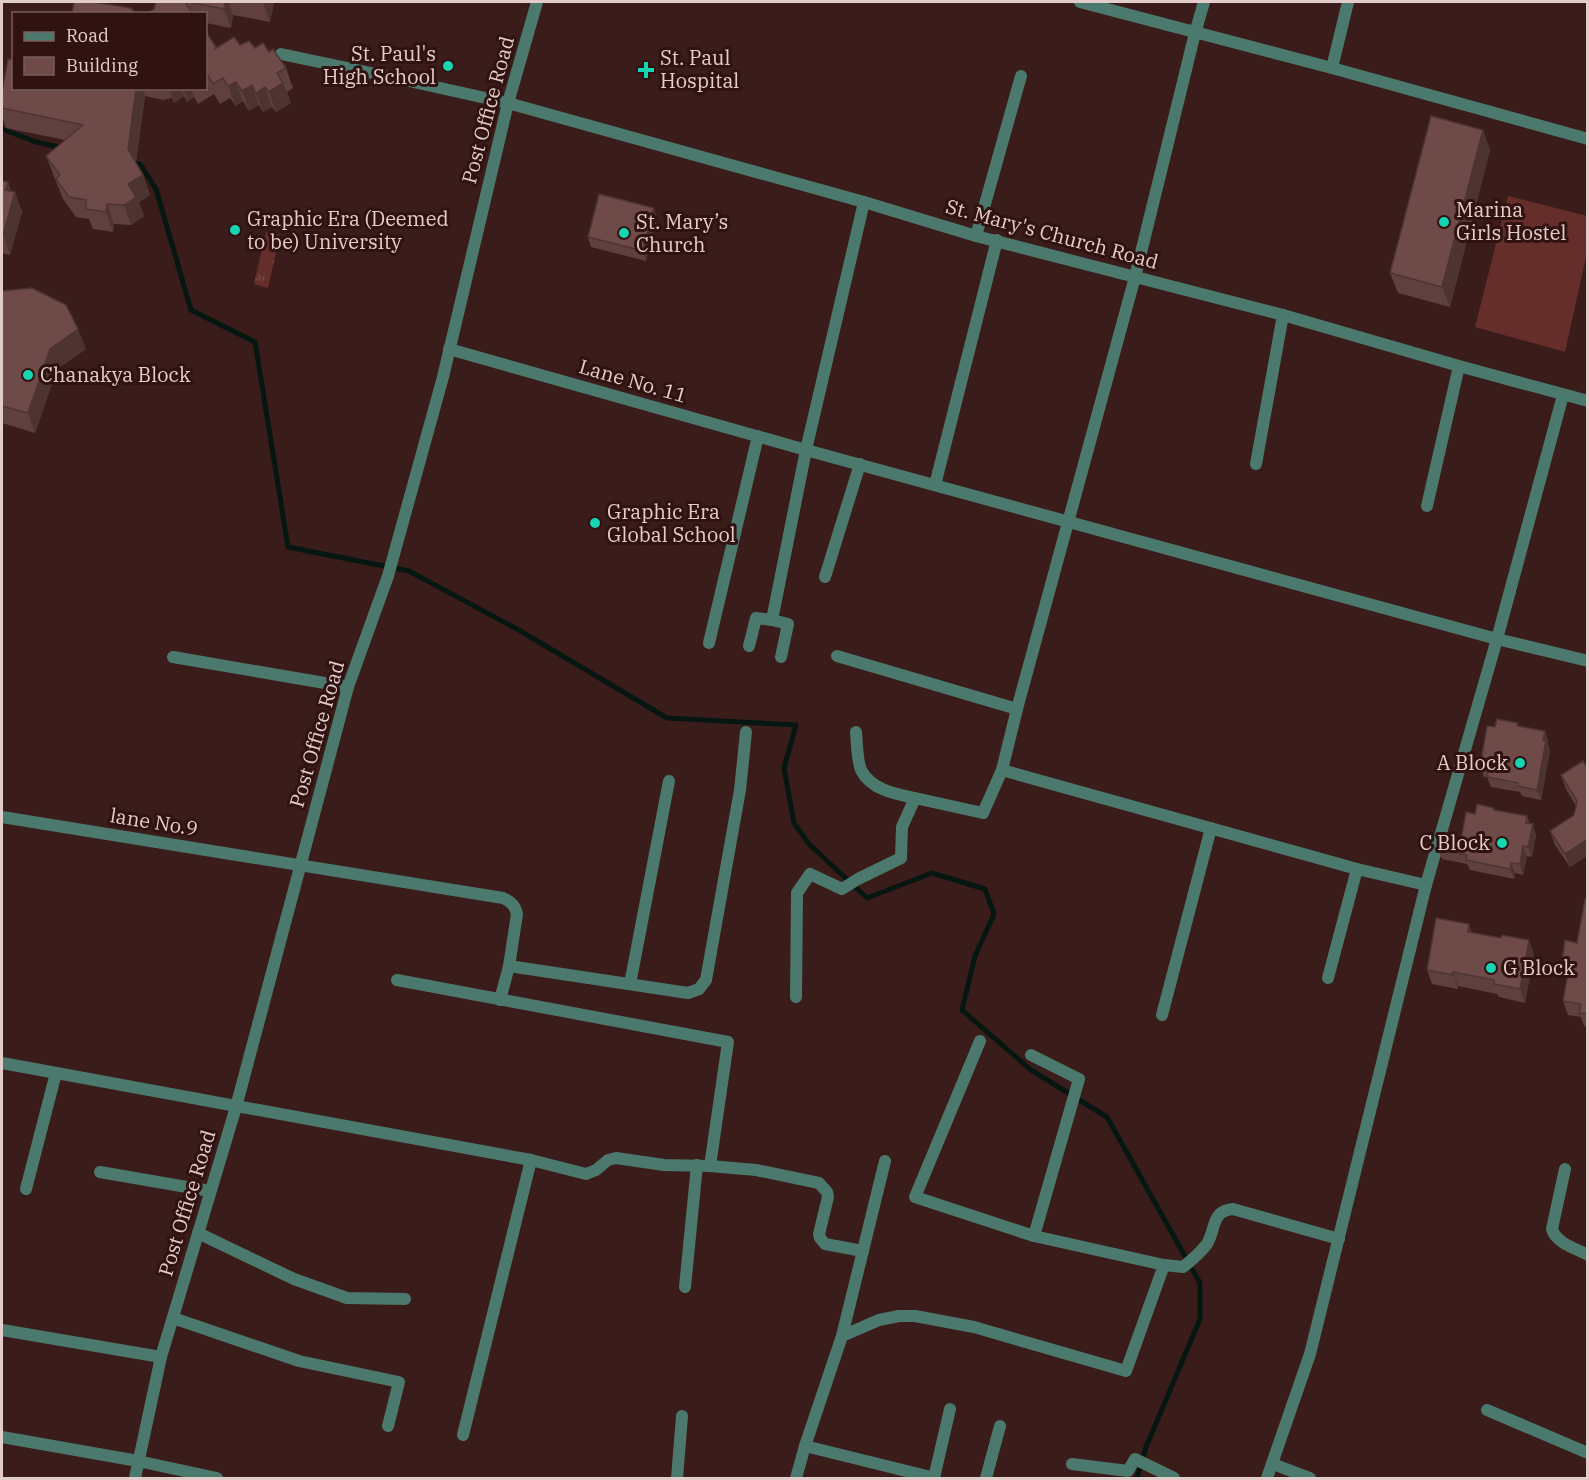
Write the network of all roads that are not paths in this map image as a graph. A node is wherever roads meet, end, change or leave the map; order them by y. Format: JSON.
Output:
{"nodes":[{"id":1,"x":537,"y":2,"type":"edge"},
{"id":2,"x":1080,"y":2,"type":"edge"},
{"id":3,"x":1204,"y":2,"type":"edge"},
{"id":4,"x":1348,"y":2,"type":"edge"},
{"id":5,"x":1195,"y":33,"type":"junction"},
{"id":6,"x":281,"y":54,"type":"dead end"},
{"id":7,"x":1332,"y":68,"type":"junction"},
{"id":8,"x":1021,"y":76,"type":"dead end"},
{"id":9,"x":508,"y":103,"type":"junction"},
{"id":10,"x":1587,"y":139,"type":"edge"},
{"id":11,"x":864,"y":202,"type":"junction"},
{"id":12,"x":976,"y":236,"type":"junction"},
{"id":13,"x":997,"y":240,"type":"junction"},
{"id":14,"x":1135,"y":277,"type":"junction"},
{"id":15,"x":1284,"y":315,"type":"junction"},
{"id":16,"x":449,"y":349,"type":"junction"},
{"id":17,"x":1459,"y":366,"type":"junction"},
{"id":18,"x":1563,"y":394,"type":"junction"},
{"id":19,"x":1587,"y":401,"type":"edge"},
{"id":20,"x":758,"y":436,"type":"junction"},
{"id":21,"x":806,"y":450,"type":"junction"},
{"id":22,"x":860,"y":464,"type":"junction"},
{"id":23,"x":1256,"y":464,"type":"dead end"},
{"id":24,"x":935,"y":485,"type":"junction"},
{"id":25,"x":1427,"y":506,"type":"dead end"},
{"id":26,"x":1068,"y":521,"type":"junction"},
{"id":27,"x":825,"y":577,"type":"dead end"},
{"id":28,"x":772,"y":620,"type":"junction"},
{"id":29,"x":1497,"y":639,"type":"junction"},
{"id":30,"x":709,"y":643,"type":"dead end"},
{"id":31,"x":749,"y":646,"type":"dead end"},
{"id":32,"x":837,"y":656,"type":"dead end"},
{"id":33,"x":173,"y":657,"type":"dead end"},
{"id":34,"x":782,"y":657,"type":"dead end"},
{"id":35,"x":1587,"y":661,"type":"edge"},
{"id":36,"x":348,"y":687,"type":"junction"},
{"id":37,"x":1017,"y":710,"type":"junction"},
{"id":38,"x":746,"y":732,"type":"dead end"},
{"id":39,"x":856,"y":732,"type":"dead end"},
{"id":40,"x":1002,"y":770,"type":"junction"},
{"id":41,"x":669,"y":781,"type":"dead end"},
{"id":42,"x":915,"y":798,"type":"junction"},
{"id":43,"x":2,"y":817,"type":"edge"},
{"id":44,"x":1211,"y":828,"type":"junction"},
{"id":45,"x":301,"y":866,"type":"junction"},
{"id":46,"x":1357,"y":869,"type":"junction"},
{"id":47,"x":1426,"y":885,"type":"junction"},
{"id":48,"x":509,"y":966,"type":"junction"},
{"id":49,"x":1328,"y":978,"type":"dead end"},
{"id":50,"x":397,"y":980,"type":"dead end"},
{"id":51,"x":630,"y":984,"type":"junction"},
{"id":52,"x":796,"y":997,"type":"dead end"},
{"id":53,"x":500,"y":1000,"type":"junction"},
{"id":54,"x":1162,"y":1015,"type":"dead end"},
{"id":55,"x":980,"y":1041,"type":"dead end"},
{"id":56,"x":1031,"y":1055,"type":"dead end"},
{"id":57,"x":2,"y":1063,"type":"edge"},
{"id":58,"x":56,"y":1073,"type":"junction"},
{"id":59,"x":236,"y":1107,"type":"junction"},
{"id":60,"x":531,"y":1160,"type":"junction"},
{"id":61,"x":885,"y":1161,"type":"dead end"},
{"id":62,"x":704,"y":1166,"type":"junction"},
{"id":63,"x":1566,"y":1169,"type":"dead end"},
{"id":64,"x":100,"y":1173,"type":"dead end"},
{"id":65,"x":26,"y":1189,"type":"dead end"},
{"id":66,"x":210,"y":1191,"type":"junction"},
{"id":67,"x":198,"y":1233,"type":"junction"},
{"id":68,"x":1034,"y":1236,"type":"junction"},
{"id":69,"x":1339,"y":1239,"type":"junction"},
{"id":70,"x":863,"y":1251,"type":"junction"},
{"id":71,"x":1587,"y":1255,"type":"edge"},
{"id":72,"x":1164,"y":1265,"type":"junction"},
{"id":73,"x":685,"y":1287,"type":"dead end"},
{"id":74,"x":405,"y":1299,"type":"dead end"},
{"id":75,"x":173,"y":1318,"type":"junction"},
{"id":76,"x":2,"y":1330,"type":"edge"},
{"id":77,"x":842,"y":1336,"type":"junction"},
{"id":78,"x":161,"y":1357,"type":"junction"},
{"id":79,"x":950,"y":1409,"type":"dead end"},
{"id":80,"x":1487,"y":1410,"type":"dead end"},
{"id":81,"x":682,"y":1416,"type":"dead end"},
{"id":82,"x":388,"y":1426,"type":"dead end"},
{"id":83,"x":1000,"y":1426,"type":"dead end"},
{"id":84,"x":463,"y":1435,"type":"dead end"},
{"id":85,"x":2,"y":1437,"type":"edge"},
{"id":86,"x":805,"y":1446,"type":"junction"},
{"id":87,"x":1587,"y":1453,"type":"edge"},
{"id":88,"x":138,"y":1461,"type":"junction"},
{"id":89,"x":1072,"y":1464,"type":"dead end"},
{"id":90,"x":1273,"y":1464,"type":"junction"},
{"id":91,"x":934,"y":1478,"type":"edge"},
{"id":92,"x":135,"y":1479,"type":"edge"},
{"id":93,"x":217,"y":1479,"type":"edge"},
{"id":94,"x":678,"y":1479,"type":"edge"},
{"id":95,"x":796,"y":1479,"type":"edge"},
{"id":96,"x":986,"y":1479,"type":"edge"},
{"id":97,"x":1174,"y":1479,"type":"edge"},
{"id":98,"x":1267,"y":1479,"type":"edge"},
{"id":99,"x":1310,"y":1479,"type":"edge"}],
"edges":[{"from":1,"to":9,"type":"street","name":"Post Office Road"},
{"from":2,"to":5,"type":"street"},
{"from":3,"to":5,"type":"street"},
{"from":4,"to":7,"type":"street"},
{"from":5,"to":7,"type":"street"},
{"from":5,"to":14,"type":"street"},
{"from":6,"to":9,"type":"street","name":"St. Mary's Church Road"},
{"from":7,"to":10,"type":"street"},
{"from":8,"to":12,"type":"street"},
{"from":9,"to":11,"type":"street","name":"St. Mary's Church Road"},
{"from":9,"to":16,"type":"street","name":"Post Office Road"},
{"from":11,"to":12,"type":"street","name":"St. Mary's Church Road"},
{"from":11,"to":21,"type":"street"},
{"from":12,"to":13,"type":"street","name":"St. Mary's Church Road"},
{"from":13,"to":14,"type":"street","name":"St. Mary's Church Road"},
{"from":13,"to":24,"type":"street"},
{"from":14,"to":15,"type":"street","name":"St. Mary's Church Road"},
{"from":14,"to":26,"type":"street"},
{"from":15,"to":17,"type":"street","name":"St. Mary's Church Road"},
{"from":15,"to":23,"type":"street"},
{"from":16,"to":20,"type":"street","name":"Lane No. 11"},
{"from":16,"to":36,"type":"street","name":"Post Office Road"},
{"from":17,"to":18,"type":"street","name":"St. Mary's Church Road"},
{"from":17,"to":25,"type":"street"},
{"from":18,"to":19,"type":"street","name":"St. Mary's Church Road"},
{"from":18,"to":29,"type":"street"},
{"from":20,"to":21,"type":"street","name":"Lane No. 11"},
{"from":20,"to":30,"type":"street"},
{"from":21,"to":22,"type":"street","name":"Lane No. 11"},
{"from":21,"to":28,"type":"street"},
{"from":22,"to":24,"type":"street","name":"Lane No. 11"},
{"from":22,"to":27,"type":"street"},
{"from":24,"to":26,"type":"street","name":"Lane No. 11"},
{"from":26,"to":29,"type":"street","name":"Lane No. 11"},
{"from":26,"to":37,"type":"street"},
{"from":28,"to":31,"type":"street"},
{"from":28,"to":34,"type":"street"},
{"from":29,"to":35,"type":"street","name":"Lane No. 11"},
{"from":29,"to":47,"type":"street"},
{"from":32,"to":37,"type":"street"},
{"from":33,"to":36,"type":"street"},
{"from":36,"to":45,"type":"street","name":"Post Office Road"},
{"from":37,"to":40,"type":"street"},
{"from":38,"to":51,"type":"street"},
{"from":39,"to":42,"type":"street"},
{"from":40,"to":42,"type":"street"},
{"from":40,"to":44,"type":"street"},
{"from":41,"to":51,"type":"street"},
{"from":42,"to":52,"type":"street"},
{"from":43,"to":45,"type":"street","name":"lane No.9"},
{"from":44,"to":46,"type":"street"},
{"from":44,"to":54,"type":"street"},
{"from":45,"to":48,"type":"street","name":"lane No.9"},
{"from":45,"to":59,"type":"street","name":"Post Office Road"},
{"from":46,"to":47,"type":"street"},
{"from":46,"to":49,"type":"street"},
{"from":47,"to":69,"type":"street"},
{"from":48,"to":51,"type":"street"},
{"from":48,"to":53,"type":"street","name":"lane No.9"},
{"from":50,"to":53,"type":"street"},
{"from":53,"to":62,"type":"street"},
{"from":55,"to":68,"type":"street"},
{"from":56,"to":68,"type":"street"},
{"from":57,"to":58,"type":"street"},
{"from":58,"to":59,"type":"street"},
{"from":58,"to":65,"type":"street"},
{"from":59,"to":60,"type":"street"},
{"from":59,"to":66,"type":"street","name":"Post Office Road"},
{"from":60,"to":62,"type":"street"},
{"from":60,"to":84,"type":"street"},
{"from":61,"to":70,"type":"street"},
{"from":62,"to":70,"type":"street"},
{"from":62,"to":73,"type":"street"},
{"from":63,"to":71,"type":"street"},
{"from":64,"to":66,"type":"street"},
{"from":66,"to":67,"type":"street","name":"Post Office Road"},
{"from":67,"to":74,"type":"street"},
{"from":67,"to":75,"type":"street","name":"Post Office Road"},
{"from":68,"to":72,"type":"street"},
{"from":69,"to":72,"type":"street"},
{"from":69,"to":90,"type":"street"},
{"from":70,"to":77,"type":"street"},
{"from":72,"to":77,"type":"street"},
{"from":75,"to":78,"type":"street","name":"Post Office Road"},
{"from":75,"to":82,"type":"street"},
{"from":76,"to":78,"type":"street"},
{"from":77,"to":86,"type":"street"},
{"from":78,"to":88,"type":"street","name":"Post Office Road"},
{"from":79,"to":91,"type":"street"},
{"from":80,"to":87,"type":"street"},
{"from":81,"to":94,"type":"street"},
{"from":83,"to":96,"type":"street"},
{"from":85,"to":88,"type":"street"},
{"from":86,"to":91,"type":"street"},
{"from":86,"to":95,"type":"street"},
{"from":88,"to":92,"type":"street","name":"Post Office Road"},
{"from":88,"to":93,"type":"street"},
{"from":89,"to":97,"type":"street"},
{"from":90,"to":98,"type":"street"},
{"from":90,"to":99,"type":"street"}]}
